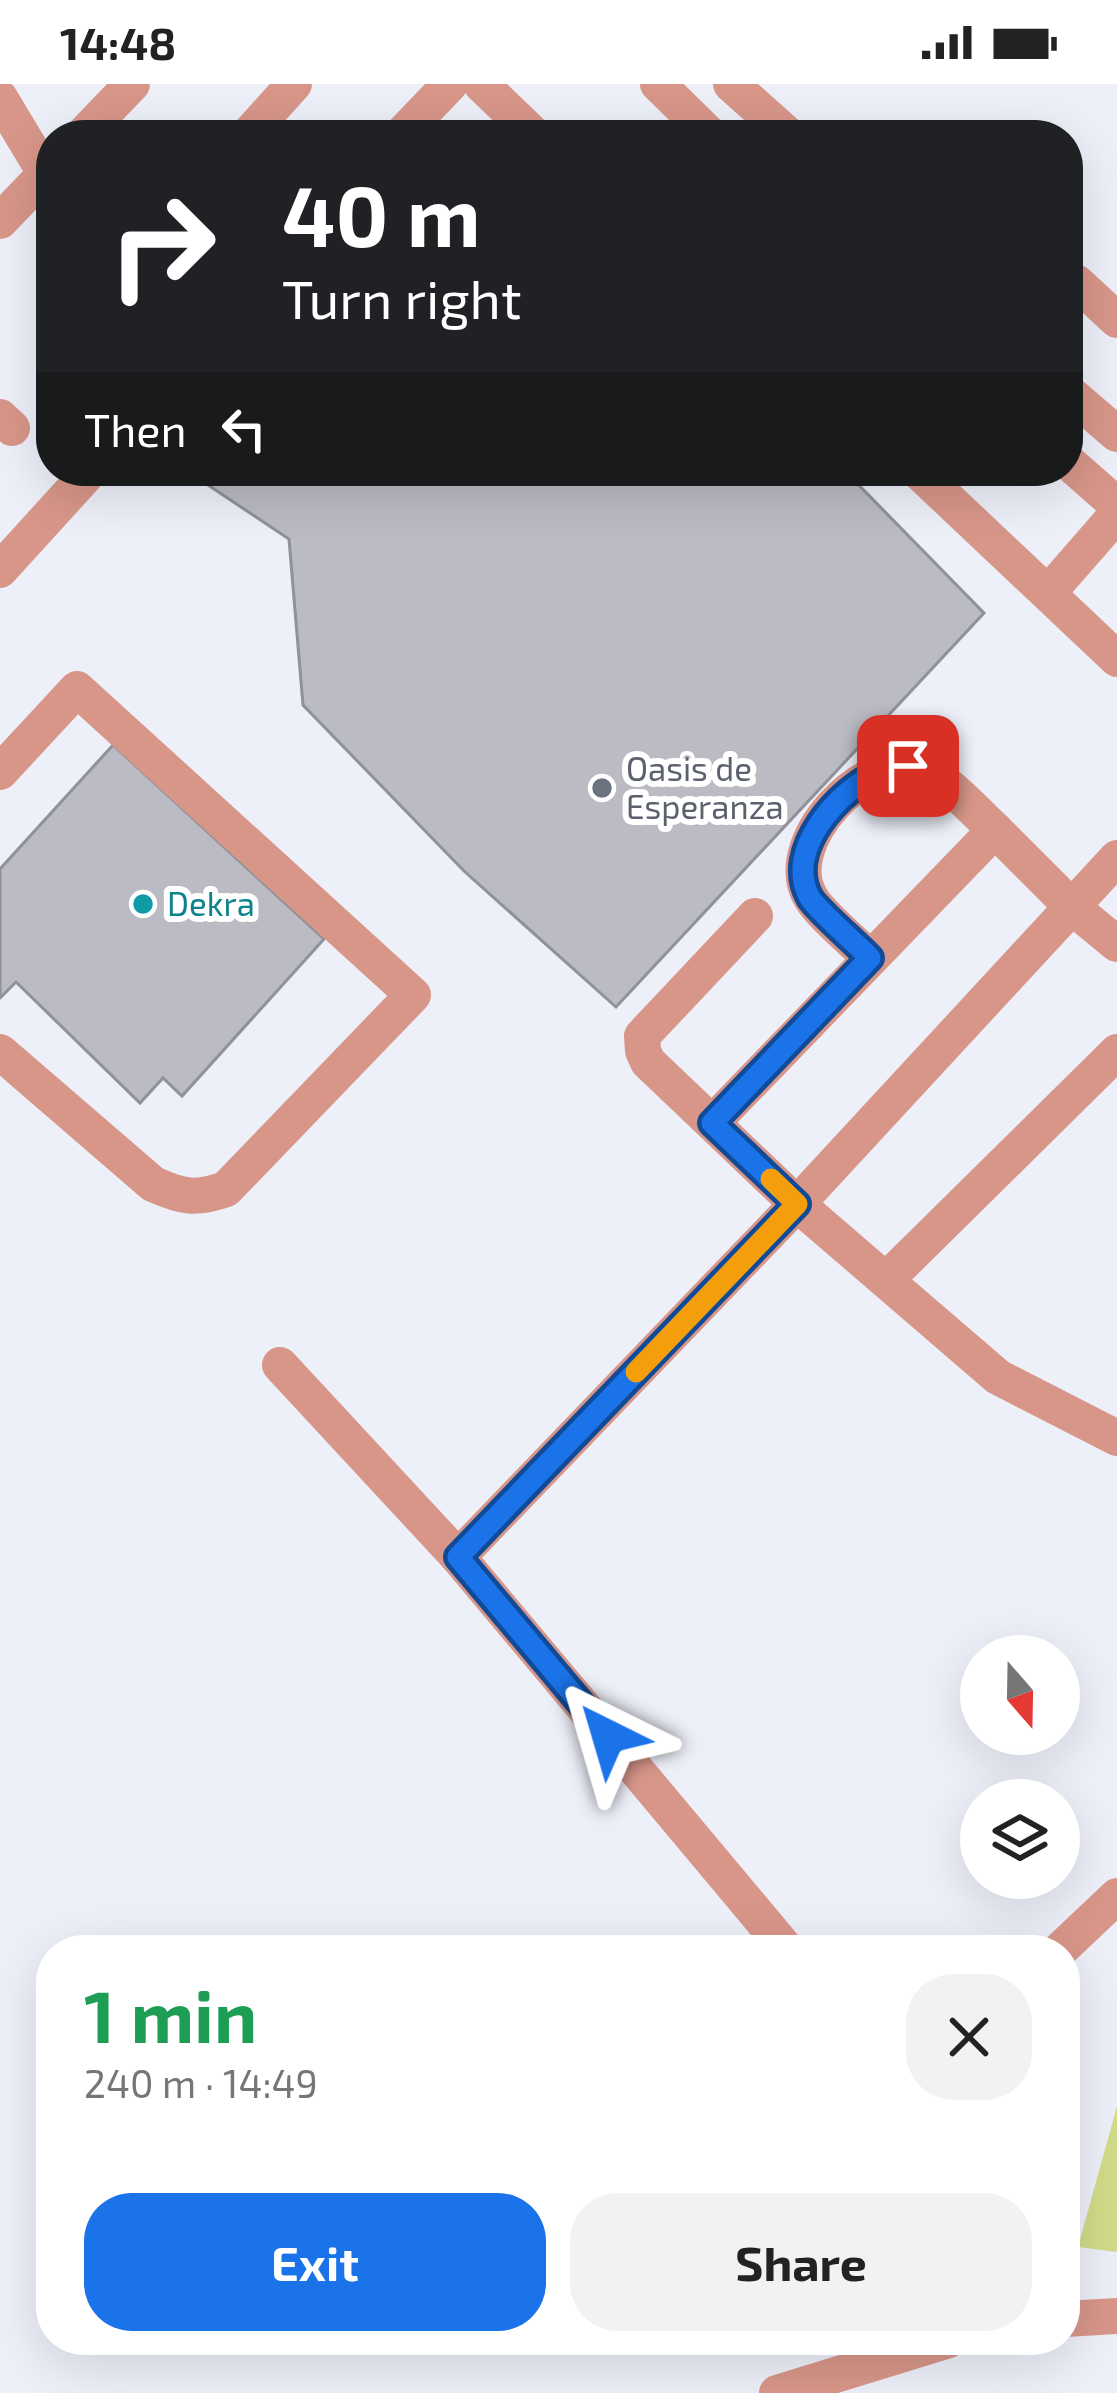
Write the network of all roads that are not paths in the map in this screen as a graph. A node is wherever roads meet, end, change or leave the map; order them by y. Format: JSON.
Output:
{"nodes":[{"id":1,"x":132,"y":84,"type":"edge"},
{"id":2,"x":295,"y":84,"type":"edge"},
{"id":3,"x":449,"y":84,"type":"edge"},
{"id":4,"x":481,"y":84,"type":"edge"},
{"id":5,"x":658,"y":84,"type":"edge"},
{"id":6,"x":731,"y":84,"type":"edge"},
{"id":7,"x":0,"y":98,"type":"edge"},
{"id":8,"x":97,"y":120,"type":"edge"},
{"id":9,"x":262,"y":120,"type":"edge"},
{"id":10,"x":415,"y":120,"type":"edge"},
{"id":11,"x":518,"y":120,"type":"edge"},
{"id":12,"x":695,"y":120,"type":"edge"},
{"id":13,"x":771,"y":120,"type":"edge"},
{"id":14,"x":36,"y":155,"type":"edge"},
{"id":15,"x":36,"y":187,"type":"edge"},
{"id":16,"x":0,"y":221,"type":"edge"},
{"id":17,"x":1083,"y":289,"type":"edge"},
{"id":18,"x":1117,"y":320,"type":"edge"},
{"id":19,"x":1083,"y":405,"type":"edge"},
{"id":20,"x":1117,"y":434,"type":"edge"},
{"id":21,"x":1083,"y":476,"type":"edge"},
{"id":22,"x":76,"y":486,"type":"edge"},
{"id":23,"x":934,"y":486,"type":"edge"},
{"id":24,"x":1117,"y":509,"type":"edge"},
{"id":25,"x":0,"y":570,"type":"edge"},
{"id":26,"x":1048,"y":592,"type":"junction"},
{"id":27,"x":1117,"y":659,"type":"edge"},
{"id":28,"x":0,"y":772,"type":"edge"},
{"id":29,"x":994,"y":830,"type":"junction"},
{"id":30,"x":1117,"y":858,"type":"edge"},
{"id":31,"x":1072,"y":907,"type":"junction"},
{"id":32,"x":755,"y":916,"type":"dead end"},
{"id":33,"x":1117,"y":944,"type":"edge"},
{"id":34,"x":870,"y":958,"type":"junction"},
{"id":35,"x":0,"y":1052,"type":"edge"},
{"id":36,"x":1117,"y":1052,"type":"edge"},
{"id":37,"x":712,"y":1123,"type":"junction"},
{"id":38,"x":797,"y":1204,"type":"junction"},
{"id":39,"x":887,"y":1279,"type":"junction"},
{"id":40,"x":280,"y":1365,"type":"dead end"},
{"id":41,"x":1117,"y":1438,"type":"edge"},
{"id":42,"x":458,"y":1557,"type":"junction"},
{"id":43,"x":1117,"y":1896,"type":"edge"},
{"id":44,"x":774,"y":1935,"type":"edge"},
{"id":45,"x":1076,"y":1935,"type":"edge"},
{"id":46,"x":1117,"y":2316,"type":"edge"},
{"id":47,"x":1080,"y":2318,"type":"edge"},
{"id":48,"x":861,"y":2355,"type":"edge"},
{"id":49,"x":776,"y":2393,"type":"edge"}],
"edges":[{"from":1,"to":8,"type":"street"},
{"from":2,"to":9,"type":"street"},
{"from":3,"to":10,"type":"street"},
{"from":4,"to":11,"type":"street"},
{"from":5,"to":12,"type":"street"},
{"from":6,"to":13,"type":"street"},
{"from":7,"to":14,"type":"street"},
{"from":15,"to":16,"type":"street"},
{"from":17,"to":18,"type":"street"},
{"from":19,"to":20,"type":"street"},
{"from":21,"to":24,"type":"street"},
{"from":22,"to":25,"type":"street"},
{"from":23,"to":26,"type":"street"},
{"from":24,"to":26,"type":"street"},
{"from":26,"to":27,"type":"street"},
{"from":28,"to":35,"type":"street"},
{"from":29,"to":31,"type":"street"},
{"from":29,"to":34,"type":"street"},
{"from":29,"to":34,"type":"street"},
{"from":30,"to":31,"type":"street"},
{"from":31,"to":33,"type":"street"},
{"from":31,"to":38,"type":"street"},
{"from":32,"to":37,"type":"street"},
{"from":34,"to":37,"type":"street"},
{"from":36,"to":39,"type":"street"},
{"from":37,"to":38,"type":"street"},
{"from":38,"to":39,"type":"street"},
{"from":38,"to":42,"type":"street"},
{"from":39,"to":41,"type":"street"},
{"from":40,"to":42,"type":"street"},
{"from":42,"to":44,"type":"street"},
{"from":43,"to":45,"type":"street"},
{"from":46,"to":47,"type":"street"},
{"from":48,"to":49,"type":"street"}]}
